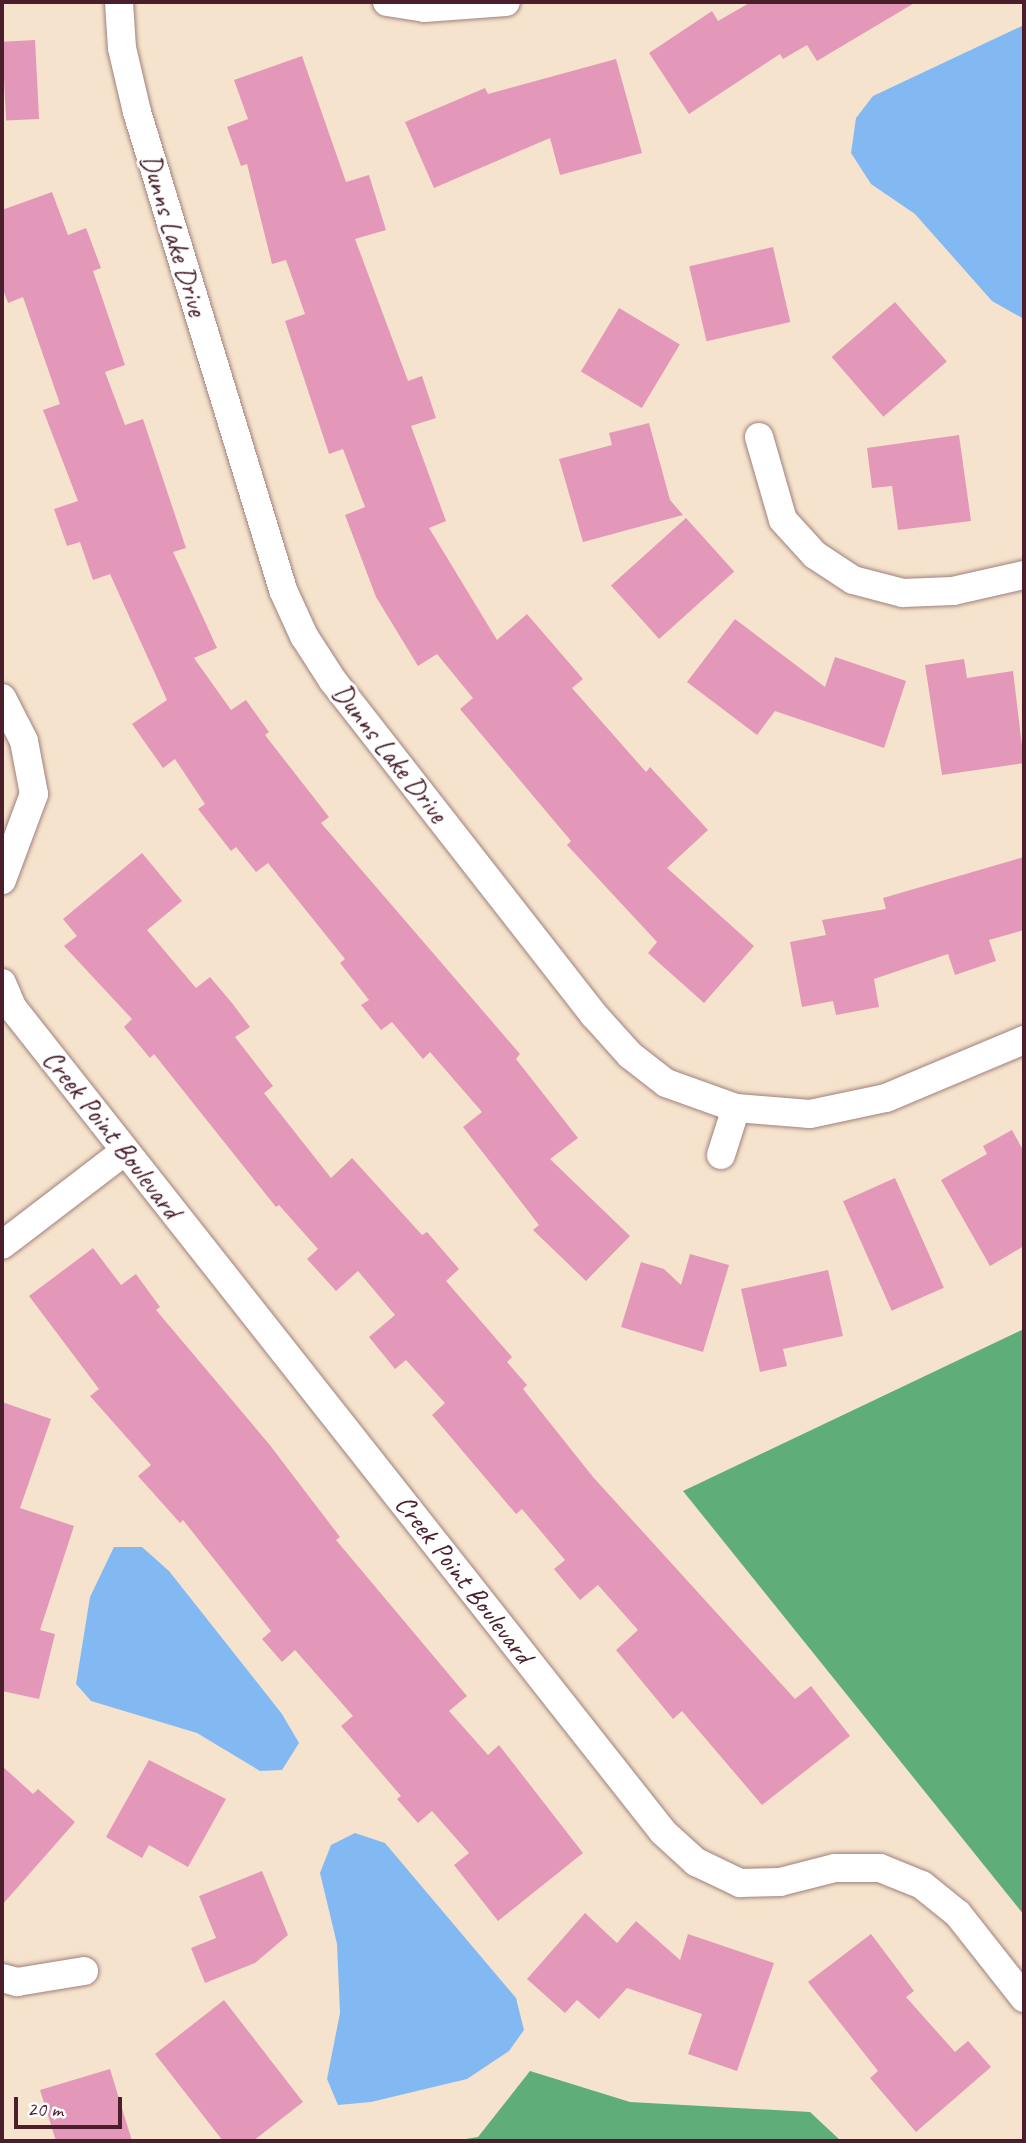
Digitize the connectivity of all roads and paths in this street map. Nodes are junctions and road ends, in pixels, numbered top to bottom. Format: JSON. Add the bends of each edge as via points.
{"nodes":[{"id":1,"x":119,"y":2,"type":"edge"},
{"id":2,"x":387,"y":2,"type":"edge"},
{"id":3,"x":506,"y":2,"type":"edge"},
{"id":4,"x":759,"y":437,"type":"dead end"},
{"id":5,"x":1024,"y":575,"type":"edge"},
{"id":6,"x":2,"y":698,"type":"edge"},
{"id":7,"x":2,"y":880,"type":"edge"},
{"id":8,"x":2,"y":983,"type":"edge"},
{"id":9,"x":1024,"y":1040,"type":"edge"},
{"id":10,"x":736,"y":1108,"type":"junction"},
{"id":11,"x":125,"y":1151,"type":"junction"},
{"id":12,"x":721,"y":1155,"type":"dead end"},
{"id":13,"x":2,"y":1245,"type":"edge"},
{"id":14,"x":84,"y":1971,"type":"dead end"},
{"id":15,"x":2,"y":1978,"type":"edge"},
{"id":16,"x":1024,"y":1998,"type":"edge"}],
"edges":[{"from":1,"to":10,"type":"street","name":"Dunns Lake Drive","via":[[122,48],[137,112],[283,590],[304,636],[333,681],[630,1055],[667,1083]]},
{"from":2,"to":3,"type":"street","via":[[424,8],[488,7]]},
{"from":4,"to":5,"type":"street","via":[[783,520],[815,555],[853,580],[903,593],[953,591]]},
{"from":6,"to":7,"type":"street","via":[[24,741],[34,794]]},
{"from":8,"to":11,"type":"street","name":"Creek Point Boulevard","via":[[12,1007]]},
{"from":9,"to":10,"type":"street","name":"Dunns Lake Drive","via":[[886,1098],[810,1114]]},
{"from":10,"to":12,"type":"street"},
{"from":11,"to":13,"type":"street"},
{"from":11,"to":16,"type":"street","name":"Creek Point Boulevard","via":[[663,1832],[696,1862],[740,1883],[780,1882],[835,1868],[880,1868],[922,1885],[958,1914]]},
{"from":14,"to":15,"type":"street","via":[[18,1982]]}]}
